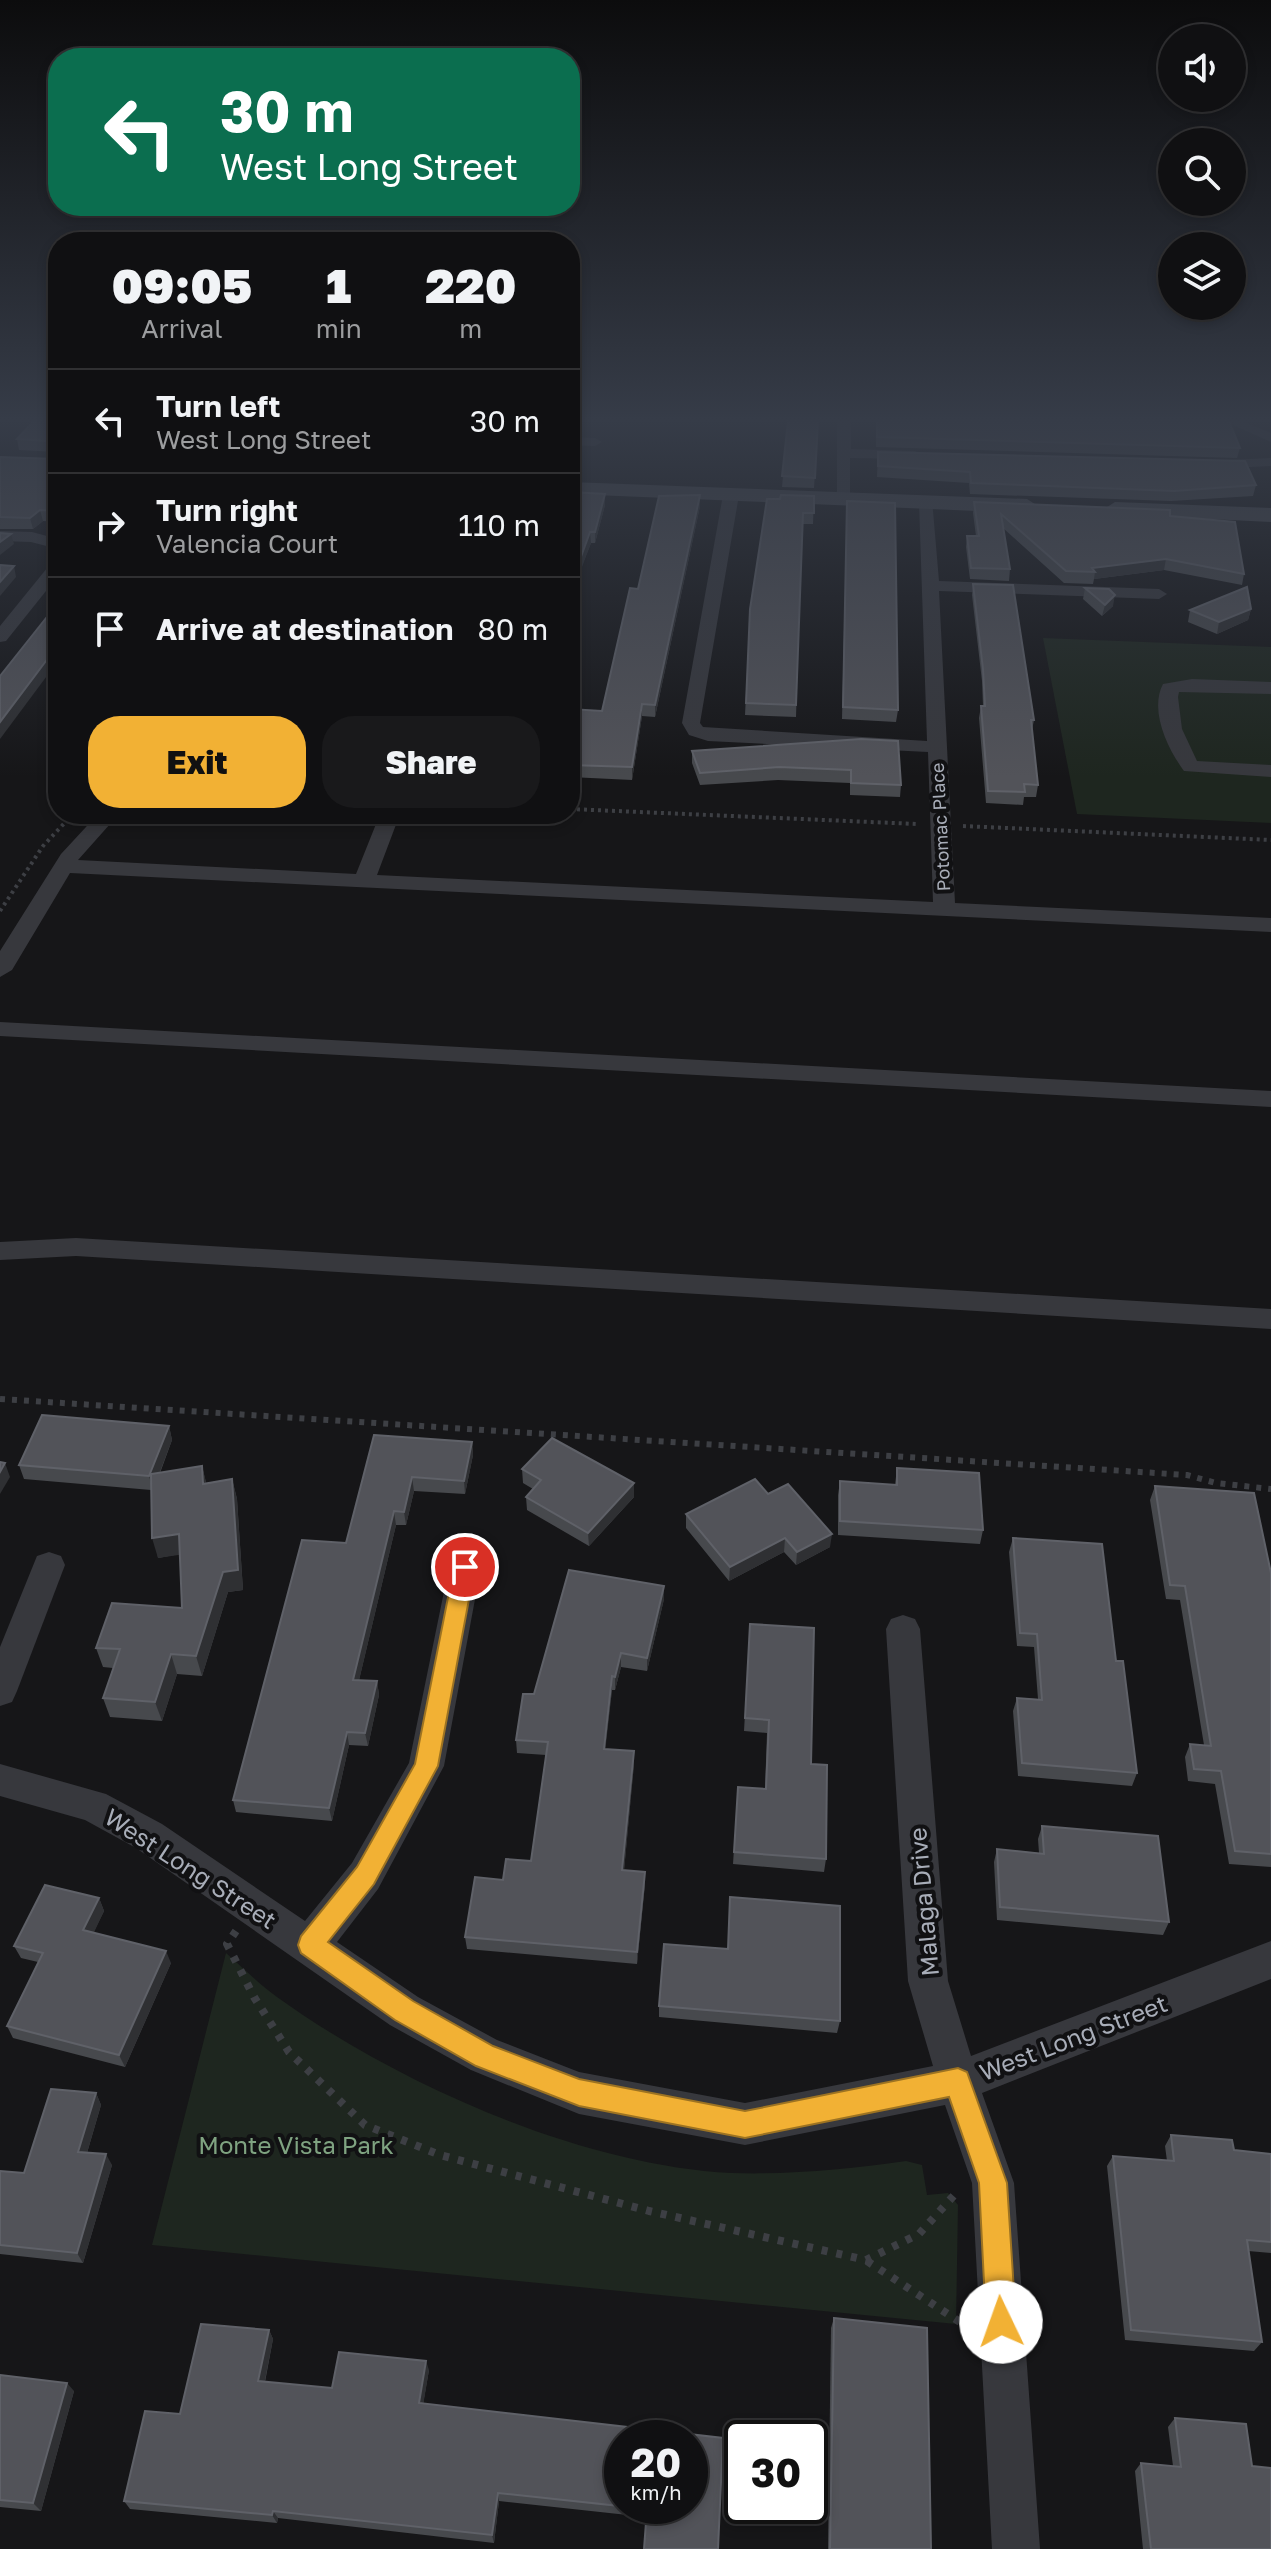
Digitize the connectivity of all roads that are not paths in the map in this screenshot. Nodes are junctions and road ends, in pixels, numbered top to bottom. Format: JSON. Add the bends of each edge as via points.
{"nodes":[{"id":1,"x":723,"y":540,"type":"edge"},
{"id":2,"x":929,"y":540,"type":"edge"},
{"id":3,"x":48,"y":577,"type":"edge"},
{"id":4,"x":931,"y":586,"type":"junction"},
{"id":5,"x":1159,"y":594,"type":"dead end"},
{"id":6,"x":0,"y":637,"type":"edge"},
{"id":7,"x":1271,"y":688,"type":"edge"},
{"id":8,"x":936,"y":747,"type":"junction"},
{"id":9,"x":1271,"y":771,"type":"edge"},
{"id":10,"x":100,"y":824,"type":"edge"},
{"id":11,"x":386,"y":824,"type":"edge"},
{"id":12,"x":64,"y":866,"type":"junction"},
{"id":13,"x":364,"y":881,"type":"junction"},
{"id":14,"x":944,"y":909,"type":"junction"},
{"id":15,"x":1271,"y":925,"type":"edge"},
{"id":16,"x":0,"y":970,"type":"edge"},
{"id":17,"x":0,"y":1029,"type":"edge"},
{"id":18,"x":1271,"y":1099,"type":"edge"},
{"id":19,"x":0,"y":1251,"type":"edge"},
{"id":20,"x":1271,"y":1319,"type":"edge"},
{"id":21,"x":49,"y":1565,"type":"dead end"},
{"id":22,"x":465,"y":1567,"type":"dead end"},
{"id":23,"x":903,"y":1629,"type":"dead end"},
{"id":24,"x":0,"y":1691,"type":"edge"},
{"id":25,"x":0,"y":1780,"type":"edge"},
{"id":26,"x":310,"y":1945,"type":"junction"},
{"id":27,"x":1271,"y":1960,"type":"edge"},
{"id":28,"x":958,"y":2082,"type":"junction"},
{"id":29,"x":1016,"y":2549,"type":"edge"}],
"edges":[{"from":1,"to":8,"type":"street","name":"Potomac Place","via":[[691,723],[696,731]]},
{"from":2,"to":4,"type":"street"},
{"from":3,"to":6,"type":"street"},
{"from":4,"to":5,"type":"street"},
{"from":4,"to":8,"type":"street"},
{"from":7,"to":9,"type":"street","via":[[1192,685],[1170,688],[1168,698],[1181,754],[1191,767]]},
{"from":8,"to":14,"type":"street","name":"Potomac Place"},
{"from":10,"to":12,"type":"street"},
{"from":11,"to":13,"type":"street"},
{"from":12,"to":13,"type":"street"},
{"from":12,"to":16,"type":"street"},
{"from":13,"to":14,"type":"street"},
{"from":14,"to":15,"type":"street"},
{"from":17,"to":18,"type":"street"},
{"from":19,"to":20,"type":"street","via":[[76,1247]]},
{"from":21,"to":24,"type":"street"},
{"from":22,"to":26,"type":"street","via":[[426,1766],[365,1876]]},
{"from":23,"to":28,"type":"street","name":"Malaga Drive","via":[[928,1981]]},
{"from":25,"to":26,"type":"street","name":"West Long Street","via":[[93,1806],[149,1836]]},
{"from":26,"to":28,"type":"street","name":"West Long Street","via":[[404,2011],[485,2056],[579,2093],[745,2124]]},
{"from":27,"to":28,"type":"street","name":"West Long Street"},
{"from":28,"to":29,"type":"street","name":"Malaga Drive","via":[[993,2183]]}]}
